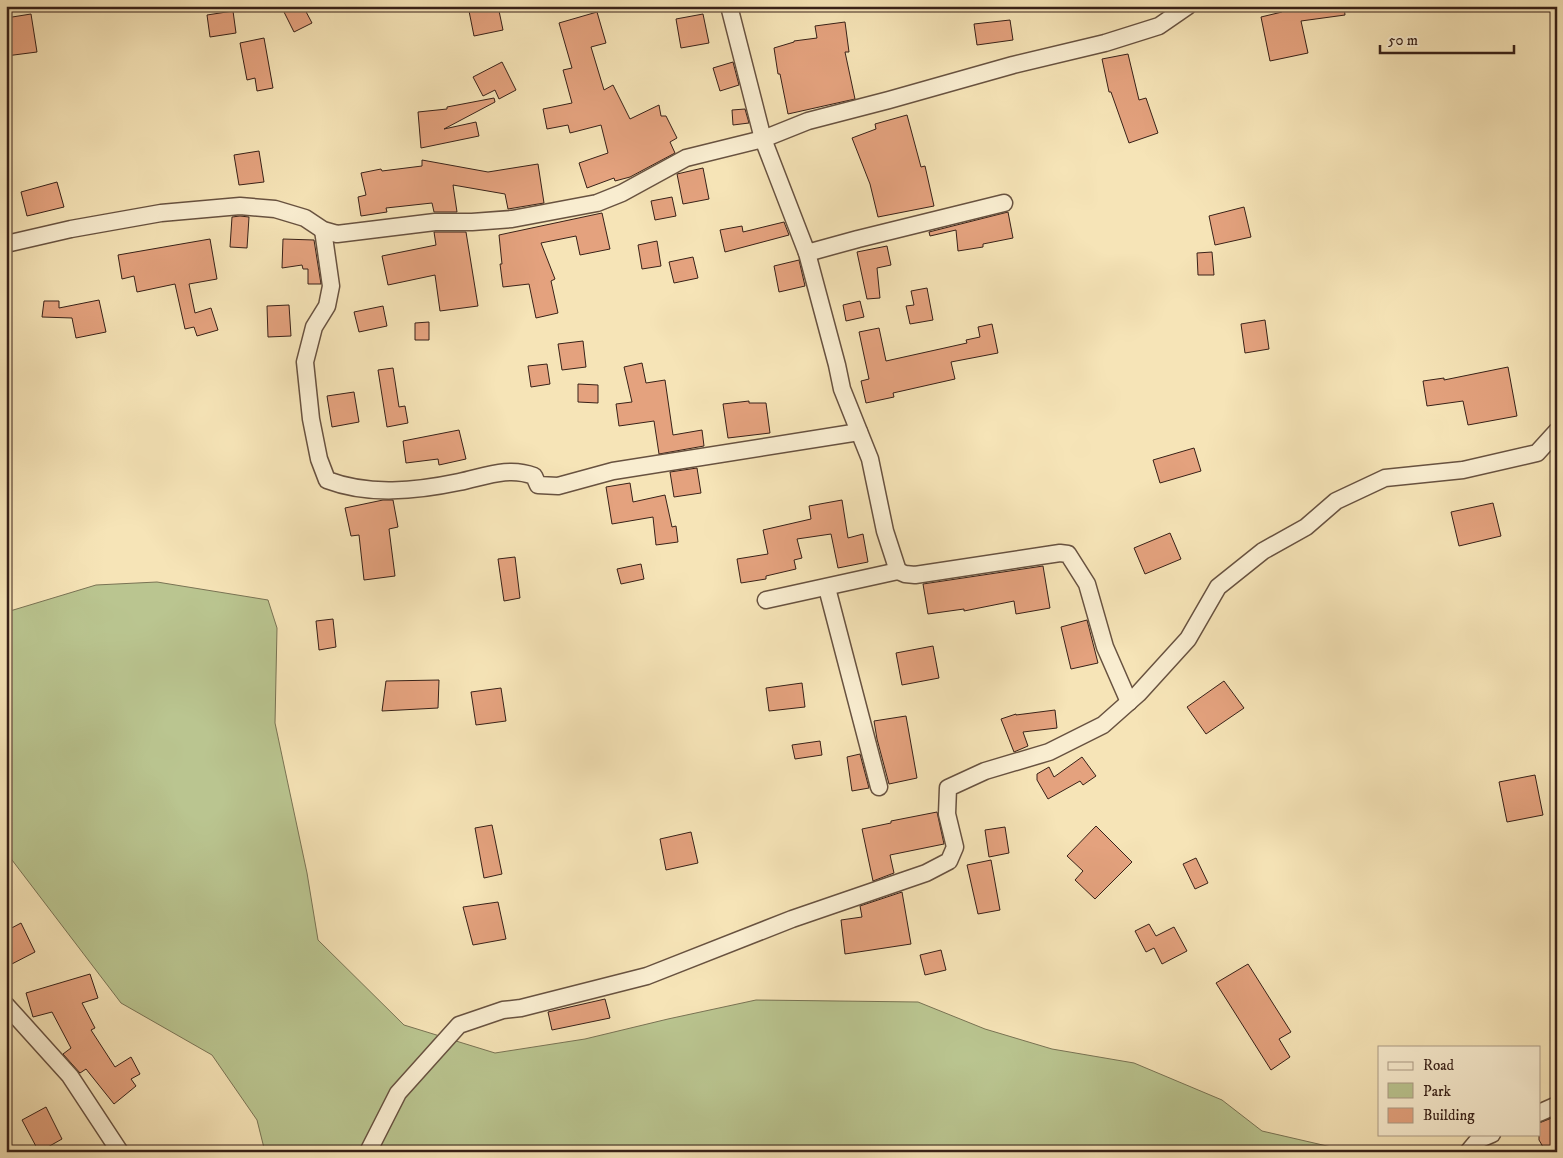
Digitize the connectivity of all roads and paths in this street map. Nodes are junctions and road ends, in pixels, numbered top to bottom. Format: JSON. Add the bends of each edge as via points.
{"nodes":[{"id":1,"x":729,"y":6,"type":"edge"},
{"id":2,"x":1188,"y":6,"type":"edge"},
{"id":3,"x":762,"y":140,"type":"junction"},
{"id":4,"x":1004,"y":203,"type":"dead end"},
{"id":5,"x":323,"y":230,"type":"junction"},
{"id":6,"x":6,"y":244,"type":"edge"},
{"id":7,"x":807,"y":253,"type":"junction"},
{"id":8,"x":1557,"y":431,"type":"edge"},
{"id":9,"x":859,"y":432,"type":"junction"},
{"id":10,"x":898,"y":571,"type":"junction"},
{"id":11,"x":827,"y":588,"type":"junction"},
{"id":12,"x":766,"y":600,"type":"dead end"},
{"id":13,"x":1129,"y":702,"type":"junction"},
{"id":14,"x":878,"y":787,"type":"dead end"},
{"id":15,"x":6,"y":1006,"type":"edge"},
{"id":16,"x":1557,"y":1105,"type":"edge"},
{"id":17,"x":1540,"y":1113,"type":"edge"},
{"id":18,"x":1487,"y":1136,"type":"edge"},
{"id":19,"x":120,"y":1152,"type":"edge"},
{"id":20,"x":368,"y":1152,"type":"edge"},
{"id":21,"x":1468,"y":1152,"type":"edge"}],
"edges":[{"from":1,"to":3,"type":"street"},
{"from":2,"to":3,"type":"street","via":[[1159,26],[1105,43],[808,121]]},
{"from":3,"to":5,"type":"street","via":[[686,158],[597,203],[512,219],[435,222],[337,234]]},
{"from":3,"to":7,"type":"street"},
{"from":4,"to":7,"type":"street"},
{"from":5,"to":6,"type":"street","via":[[305,218],[240,206],[160,213]]},
{"from":5,"to":9,"type":"street","via":[[331,286],[328,306],[314,328],[305,362],[319,459],[327,480],[338,485],[407,491],[521,471],[534,476],[538,485],[558,486],[613,471]]},
{"from":7,"to":9,"type":"street","via":[[842,389]]},
{"from":8,"to":13,"type":"street","via":[[1538,453],[1463,470],[1386,478],[1336,501],[1306,526],[1263,551],[1218,587],[1188,639]]},
{"from":9,"to":10,"type":"street","via":[[870,459],[884,531]]},
{"from":10,"to":11,"type":"street"},
{"from":10,"to":13,"type":"street","via":[[915,575],[1068,554],[1087,584],[1105,647]]},
{"from":11,"to":12,"type":"street"},
{"from":11,"to":14,"type":"street"},
{"from":13,"to":20,"type":"street","via":[[1103,725],[1049,752],[985,771],[948,788],[947,814],[955,847],[949,861],[926,873],[792,919],[647,976],[503,1010],[459,1025],[398,1092]]},
{"from":15,"to":19,"type":"street","via":[[70,1076]]},
{"from":16,"to":17,"type":"street"},
{"from":18,"to":21,"type":"street","via":[[1478,1140]]}]}
